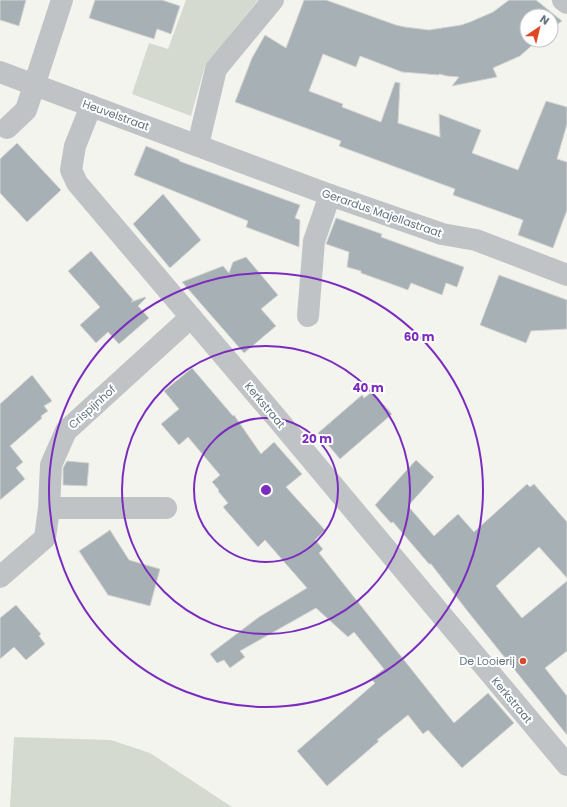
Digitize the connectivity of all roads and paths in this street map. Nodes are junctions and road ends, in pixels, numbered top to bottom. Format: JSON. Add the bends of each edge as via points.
{"nodes":[{"id":1,"x":62,"y":0,"type":"edge"},
{"id":2,"x":273,"y":0,"type":"edge"},
{"id":3,"x":563,"y":0,"type":"edge"},
{"id":4,"x":567,"y":3,"type":"edge"},
{"id":5,"x":0,"y":72,"type":"edge"},
{"id":6,"x":34,"y":85,"type":"junction"},
{"id":7,"x":90,"y":106,"type":"junction"},
{"id":8,"x":7,"y":128,"type":"dead end"},
{"id":9,"x":198,"y":145,"type":"junction"},
{"id":10,"x":330,"y":195,"type":"junction"},
{"id":11,"x":567,"y":275,"type":"edge"},
{"id":12,"x":308,"y":316,"type":"dead end"},
{"id":13,"x":191,"y":317,"type":"junction"},
{"id":14,"x":48,"y":508,"type":"junction"},
{"id":15,"x":166,"y":508,"type":"dead end"},
{"id":16,"x":0,"y":577,"type":"edge"},
{"id":17,"x":567,"y":765,"type":"edge"}],
"edges":[{"from":1,"to":6,"type":"street"},
{"from":2,"to":9,"type":"street","via":[[216,69]]},
{"from":3,"to":4,"type":"street"},
{"from":5,"to":6,"type":"street","name":"Heuvelstraat"},
{"from":6,"to":7,"type":"street","name":"Heuvelstraat"},
{"from":6,"to":8,"type":"street","via":[[26,110]]},
{"from":7,"to":9,"type":"street","name":"Heuvelstraat"},
{"from":7,"to":13,"type":"street","name":"Kerkstraat","via":[[75,146],[71,170],[77,183]]},
{"from":9,"to":10,"type":"street","name":"Gerardus Majellastraat"},
{"from":10,"to":11,"type":"street","name":"Gerardus Majellastraat","via":[[442,234],[476,240]]},
{"from":10,"to":12,"type":"street","via":[[314,241]]},
{"from":13,"to":14,"type":"street","name":"Crispijnhof","via":[[66,431],[51,465]]},
{"from":13,"to":17,"type":"street","name":"Kerkstraat"},
{"from":14,"to":15,"type":"street"},
{"from":14,"to":16,"type":"street","name":"Crispijnhof","via":[[45,538]]}]}
